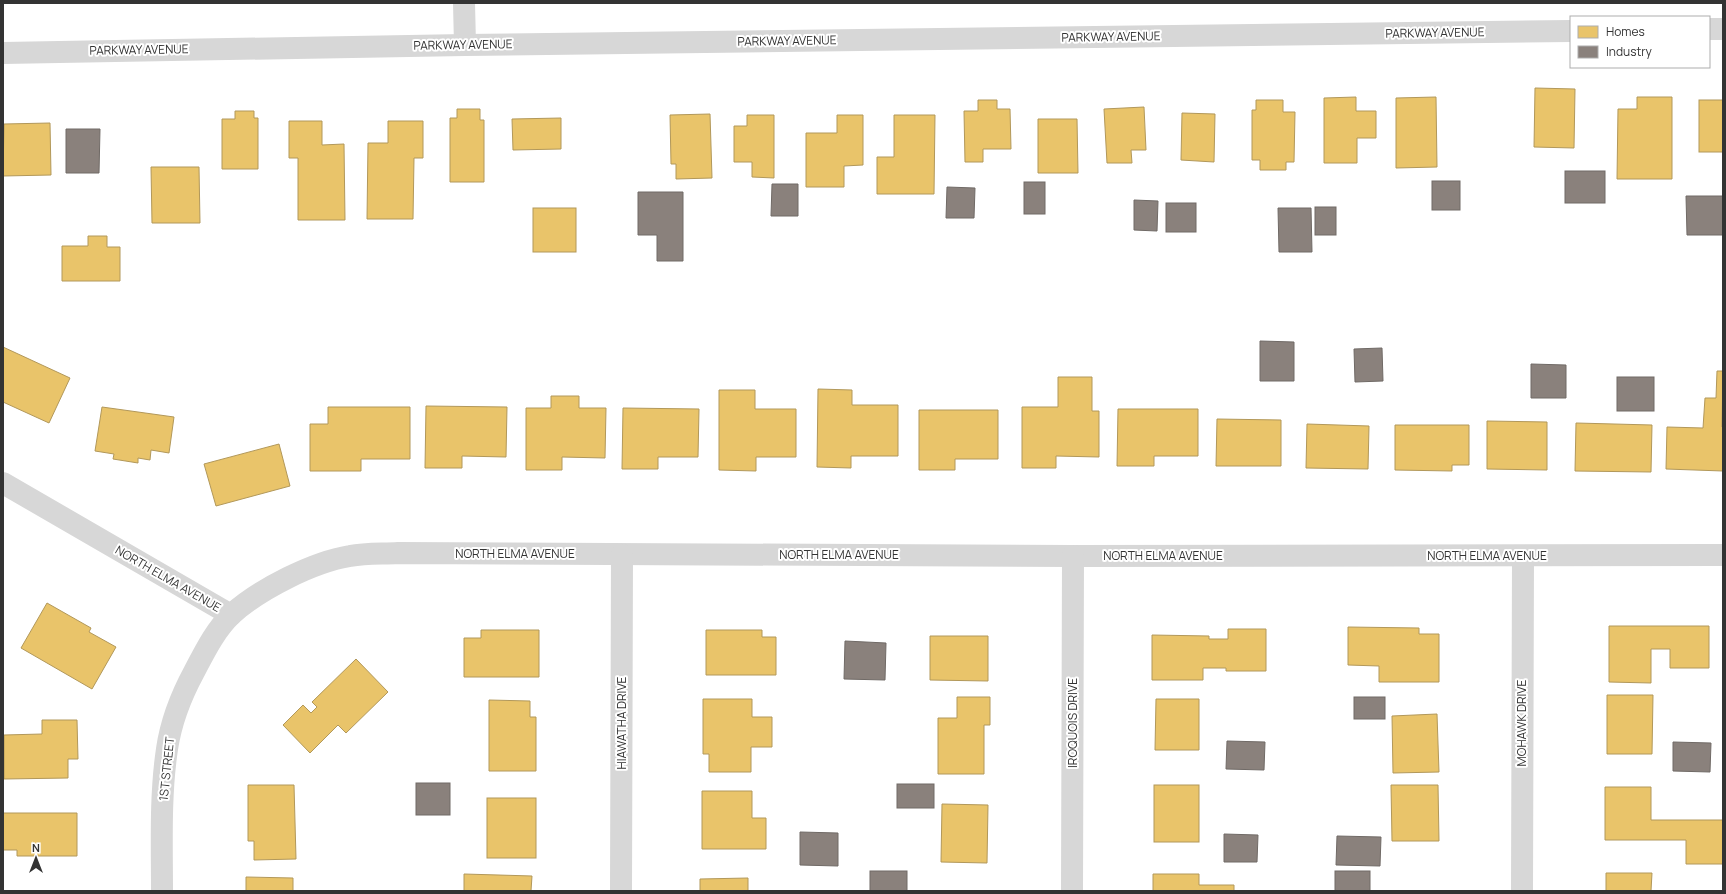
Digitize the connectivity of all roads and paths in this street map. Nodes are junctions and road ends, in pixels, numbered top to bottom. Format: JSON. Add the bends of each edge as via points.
{"nodes":[{"id":1,"x":464,"y":3,"type":"edge"},
{"id":2,"x":1710,"y":29,"type":"edge"},
{"id":3,"x":1723,"y":29,"type":"edge"},
{"id":4,"x":1570,"y":31,"type":"edge"},
{"id":5,"x":465,"y":44,"type":"junction"},
{"id":6,"x":3,"y":53,"type":"edge"},
{"id":7,"x":4,"y":484,"type":"edge"},
{"id":8,"x":622,"y":554,"type":"junction"},
{"id":9,"x":1723,"y":555,"type":"edge"},
{"id":10,"x":1073,"y":556,"type":"junction"},
{"id":11,"x":1522,"y":556,"type":"junction"},
{"id":12,"x":231,"y":615,"type":"junction"},
{"id":13,"x":162,"y":891,"type":"edge"},
{"id":14,"x":622,"y":891,"type":"edge"},
{"id":15,"x":1072,"y":891,"type":"edge"},
{"id":16,"x":1522,"y":891,"type":"edge"}],
"edges":[{"from":1,"to":5,"type":"street"},
{"from":2,"to":3,"type":"street"},
{"from":4,"to":5,"type":"street","name":"PARKWAY AVENUE"},
{"from":5,"to":6,"type":"street","name":"PARKWAY AVENUE"},
{"from":7,"to":12,"type":"street","name":"NORTH ELMA AVENUE"},
{"from":8,"to":10,"type":"street","name":"NORTH ELMA AVENUE"},
{"from":8,"to":12,"type":"street","name":"NORTH ELMA AVENUE","via":[[398,553],[350,556],[287,579],[256,595]]},
{"from":8,"to":14,"type":"street","name":"HIAWATHA DRIVE"},
{"from":9,"to":11,"type":"street","name":"NORTH ELMA AVENUE"},
{"from":10,"to":11,"type":"street","name":"NORTH ELMA AVENUE"},
{"from":10,"to":15,"type":"street","name":"IROQUOIS DRIVE"},
{"from":11,"to":16,"type":"street","name":"MOHAWK DRIVE"},
{"from":12,"to":13,"type":"street","name":"1ST STREET","via":[[212,639],[191,677],[171,731],[162,799]]}]}
